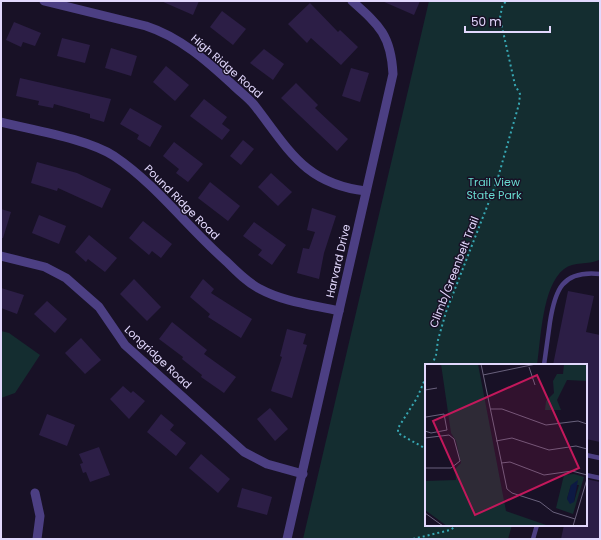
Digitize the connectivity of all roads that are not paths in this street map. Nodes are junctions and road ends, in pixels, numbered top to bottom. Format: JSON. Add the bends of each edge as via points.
{"nodes":[{"id":1,"x":44,"y":1,"type":"edge"},
{"id":2,"x":352,"y":1,"type":"edge"},
{"id":3,"x":1,"y":122,"type":"edge"},
{"id":4,"x":366,"y":191,"type":"junction"},
{"id":5,"x":1,"y":256,"type":"edge"},
{"id":6,"x":600,"y":274,"type":"edge"},
{"id":7,"x":339,"y":311,"type":"junction"},
{"id":8,"x":544,"y":364,"type":"edge"},
{"id":9,"x":587,"y":455,"type":"edge"},
{"id":10,"x":600,"y":458,"type":"edge"},
{"id":11,"x":303,"y":474,"type":"junction"},
{"id":12,"x":587,"y":475,"type":"edge"},
{"id":13,"x":600,"y":478,"type":"edge"},
{"id":14,"x":35,"y":493,"type":"dead end"},
{"id":15,"x":537,"y":526,"type":"edge"},
{"id":16,"x":36,"y":539,"type":"edge"},
{"id":17,"x":287,"y":539,"type":"edge"},
{"id":18,"x":533,"y":539,"type":"edge"}],
"edges":[{"from":1,"to":4,"type":"street","name":"High Ridge Road","via":[[146,26],[182,42],[254,105],[289,152],[319,178],[348,189]]},
{"from":2,"to":4,"type":"street","name":"Harvard Drive","via":[[378,25],[392,55],[393,74]]},
{"from":3,"to":7,"type":"street","name":"Pound Ridge Road","via":[[107,152],[136,173],[205,243],[260,289],[285,299]]},
{"from":4,"to":7,"type":"street","name":"Harvard Drive"},
{"from":5,"to":11,"type":"street","name":"Longridge Road","via":[[45,267],[66,278],[99,307],[125,345],[244,452],[267,464]]},
{"from":6,"to":8,"type":"lane","via":[[577,275],[557,289]]},
{"from":7,"to":11,"type":"street","name":"Harvard Drive"},
{"from":9,"to":10,"type":"lane"},
{"from":11,"to":17,"type":"street","name":"Harvard Drive"},
{"from":12,"to":13,"type":"lane"},
{"from":14,"to":16,"type":"street","via":[[40,516]]},
{"from":15,"to":18,"type":"lane"}]}
